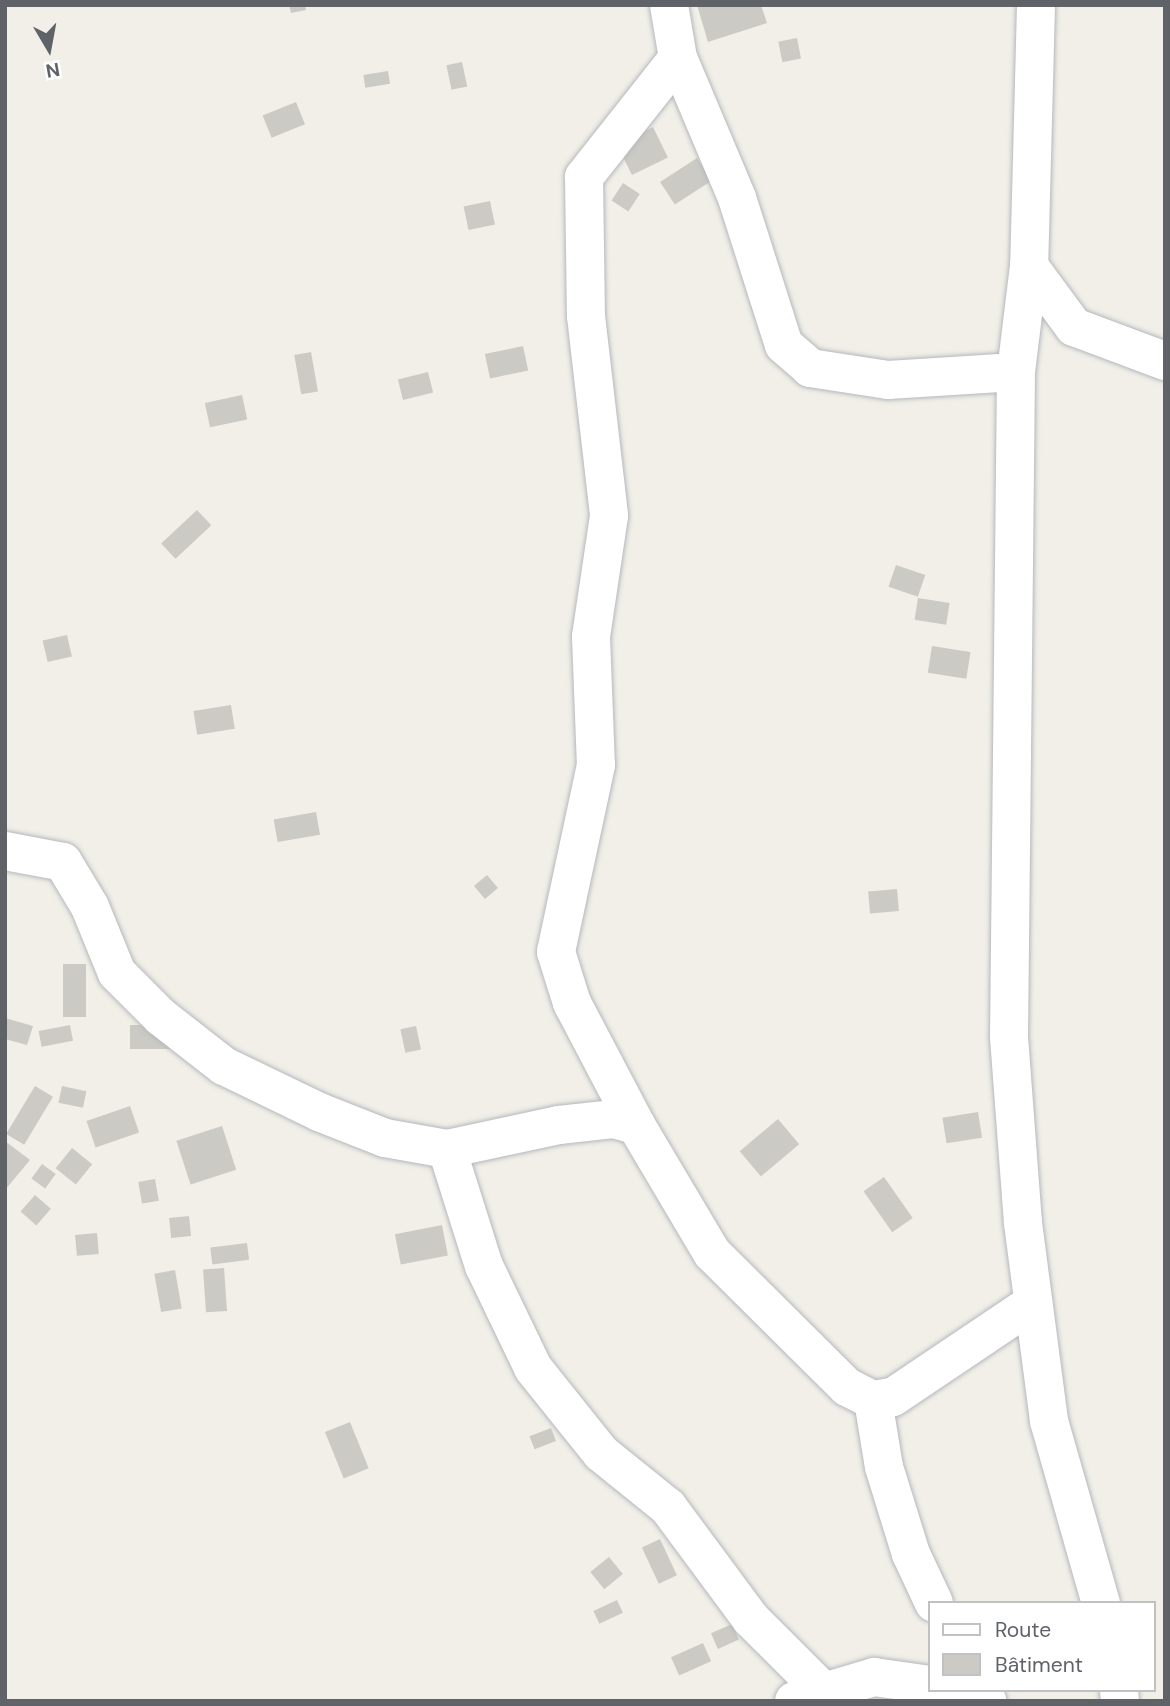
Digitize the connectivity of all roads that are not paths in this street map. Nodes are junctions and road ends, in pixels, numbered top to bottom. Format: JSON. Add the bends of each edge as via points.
{"nodes":[{"id":1,"x":669,"y":5,"type":"edge"},
{"id":2,"x":1036,"y":5,"type":"edge"},
{"id":3,"x":678,"y":58,"type":"junction"},
{"id":4,"x":1029,"y":266,"type":"junction"},
{"id":5,"x":1165,"y":361,"type":"edge"},
{"id":6,"x":1016,"y":372,"type":"junction"},
{"id":7,"x":5,"y":851,"type":"edge"},
{"id":8,"x":636,"y":1125,"type":"junction"},
{"id":9,"x":447,"y":1149,"type":"junction"},
{"id":10,"x":1033,"y":1303,"type":"junction"},
{"id":11,"x":873,"y":1400,"type":"junction"},
{"id":12,"x":933,"y":1601,"type":"edge"},
{"id":13,"x":1100,"y":1601,"type":"edge"},
{"id":14,"x":928,"y":1685,"type":"edge"},
{"id":15,"x":955,"y":1692,"type":"edge"},
{"id":16,"x":808,"y":1695,"type":"edge"},
{"id":17,"x":989,"y":1701,"type":"edge"}],
"edges":[{"from":1,"to":3,"type":"street"},
{"from":2,"to":4,"type":"street"},
{"from":3,"to":6,"type":"street","via":[[737,198],[784,345],[810,368],[888,380]]},
{"from":3,"to":8,"type":"street","via":[[584,177],[586,316],[609,516],[591,637],[596,765],[556,952],[572,1003]]},
{"from":4,"to":5,"type":"street","via":[[1074,327]]},
{"from":4,"to":6,"type":"street"},
{"from":6,"to":10,"type":"street","via":[[1009,1037]]},
{"from":7,"to":9,"type":"street","via":[[63,862],[90,907],[117,973],[161,1017],[224,1066],[385,1138]]},
{"from":8,"to":9,"type":"street","via":[[613,1119],[559,1125]]},
{"from":8,"to":11,"type":"street","via":[[712,1252],[838,1378]]},
{"from":9,"to":16,"type":"street","via":[[484,1266],[533,1368],[601,1453],[668,1507]]},
{"from":10,"to":11,"type":"street","via":[[929,1375],[892,1397]]},
{"from":10,"to":13,"type":"street","via":[[1049,1421]]},
{"from":11,"to":12,"type":"street","via":[[884,1466],[911,1554]]},
{"from":14,"to":16,"type":"street","via":[[874,1677]]},
{"from":15,"to":17,"type":"street"}]}
